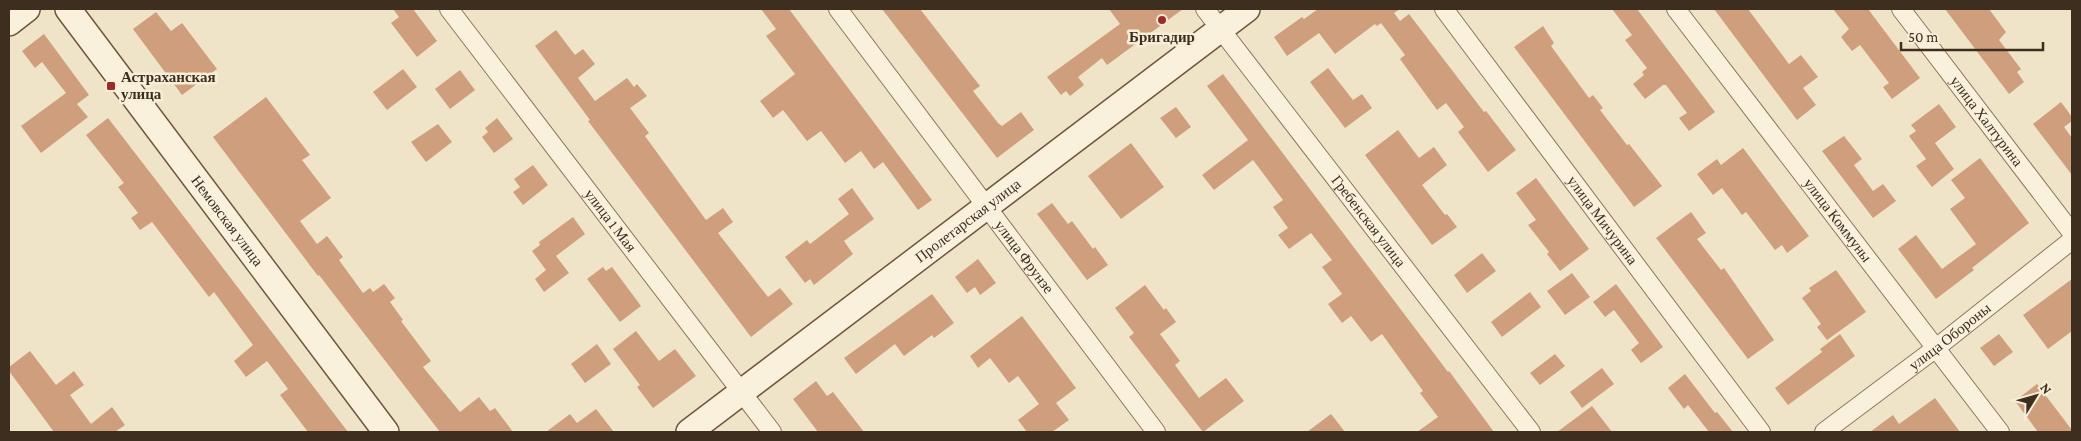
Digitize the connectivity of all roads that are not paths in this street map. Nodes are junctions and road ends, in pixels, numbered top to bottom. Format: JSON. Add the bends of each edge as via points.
{"nodes":[{"id":1,"x":27,"y":9,"type":"edge"},
{"id":2,"x":68,"y":9,"type":"edge"},
{"id":3,"x":449,"y":9,"type":"edge"},
{"id":4,"x":838,"y":9,"type":"edge"},
{"id":5,"x":1205,"y":9,"type":"edge"},
{"id":6,"x":1247,"y":9,"type":"edge"},
{"id":7,"x":1444,"y":9,"type":"edge"},
{"id":8,"x":1676,"y":9,"type":"edge"},
{"id":9,"x":1900,"y":9,"type":"edge"},
{"id":10,"x":9,"y":23,"type":"edge"},
{"id":11,"x":1220,"y":29,"type":"junction"},
{"id":12,"x":986,"y":207,"type":"junction"},
{"id":13,"x":2072,"y":233,"type":"edge"},
{"id":14,"x":2072,"y":240,"type":"edge"},
{"id":15,"x":1936,"y":348,"type":"junction"},
{"id":16,"x":742,"y":392,"type":"junction"},
{"id":17,"x":386,"y":432,"type":"edge"},
{"id":18,"x":689,"y":432,"type":"edge"},
{"id":19,"x":772,"y":432,"type":"edge"},
{"id":20,"x":1156,"y":432,"type":"edge"},
{"id":21,"x":1531,"y":432,"type":"edge"},
{"id":22,"x":1761,"y":432,"type":"edge"},
{"id":23,"x":1824,"y":432,"type":"edge"},
{"id":24,"x":2000,"y":432,"type":"edge"}],
"edges":[{"from":1,"to":10,"type":"main road"},
{"from":2,"to":17,"type":"main road","name":"Немовская улица"},
{"from":3,"to":16,"type":"street","name":"улица 1 Мая"},
{"from":4,"to":12,"type":"street","name":"улица Фрунзе"},
{"from":5,"to":11,"type":"street","name":"Гребенская улица"},
{"from":6,"to":11,"type":"main road","name":"Пролетарская улица"},
{"from":7,"to":22,"type":"street","name":"улица Мичурина"},
{"from":8,"to":15,"type":"street","name":"улица Коммуны"},
{"from":9,"to":13,"type":"street","name":"улица Халтурина"},
{"from":11,"to":12,"type":"main road","name":"Пролетарская улица"},
{"from":11,"to":21,"type":"street","name":"Гребенская улица"},
{"from":12,"to":16,"type":"main road","name":"Пролетарская улица"},
{"from":12,"to":20,"type":"street","name":"улица Фрунзе"},
{"from":14,"to":15,"type":"street","name":"улица Обороны"},
{"from":15,"to":23,"type":"street","name":"улица Обороны"},
{"from":15,"to":24,"type":"street","name":"улица Коммуны"},
{"from":16,"to":18,"type":"main road","name":"Пролетарская улица"},
{"from":16,"to":19,"type":"street","name":"улица 1 Мая"}]}
